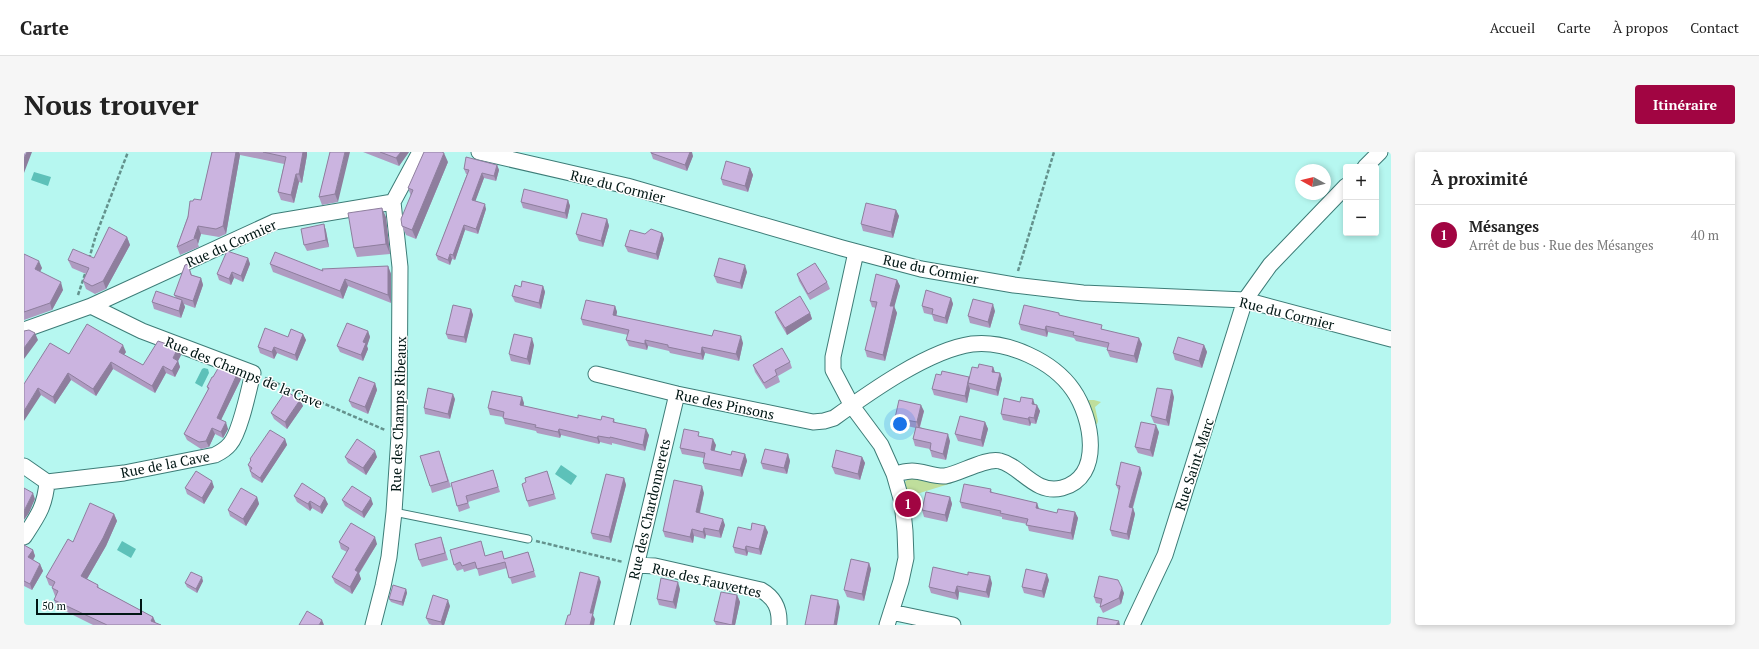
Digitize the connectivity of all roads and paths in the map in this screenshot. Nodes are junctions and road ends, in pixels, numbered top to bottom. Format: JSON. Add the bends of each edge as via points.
{"nodes":[{"id":1,"x":128,"y":152,"type":"edge"},
{"id":2,"x":420,"y":152,"type":"edge"},
{"id":3,"x":479,"y":152,"type":"edge"},
{"id":4,"x":1054,"y":152,"type":"edge"},
{"id":5,"x":1380,"y":152,"type":"edge"},
{"id":6,"x":501,"y":155,"type":"edge"},
{"id":7,"x":1368,"y":164,"type":"edge"},
{"id":8,"x":1343,"y":189,"type":"edge"},
{"id":9,"x":393,"y":202,"type":"junction"},
{"id":10,"x":856,"y":252,"type":"junction"},
{"id":11,"x":88,"y":263,"type":"edge"},
{"id":12,"x":86,"y":270,"type":"edge"},
{"id":13,"x":1014,"y":285,"type":"junction"},
{"id":14,"x":1246,"y":300,"type":"junction"},
{"id":15,"x":91,"y":306,"type":"junction"},
{"id":16,"x":73,"y":313,"type":"junction"},
{"id":17,"x":24,"y":330,"type":"edge"},
{"id":18,"x":1391,"y":339,"type":"edge"},
{"id":19,"x":253,"y":373,"type":"junction"},
{"id":20,"x":596,"y":374,"type":"dead end"},
{"id":21,"x":677,"y":394,"type":"junction"},
{"id":22,"x":852,"y":406,"type":"junction"},
{"id":23,"x":399,"y":436,"type":"junction"},
{"id":24,"x":24,"y":466,"type":"edge"},
{"id":25,"x":894,"y":474,"type":"junction"},
{"id":26,"x":47,"y":482,"type":"junction"},
{"id":27,"x":394,"y":512,"type":"junction"},
{"id":28,"x":24,"y":538,"type":"edge"},
{"id":29,"x":528,"y":540,"type":"joint"},
{"id":30,"x":636,"y":565,"type":"junction"},
{"id":31,"x":889,"y":618,"type":"edge"},
{"id":32,"x":373,"y":625,"type":"edge"},
{"id":33,"x":622,"y":625,"type":"edge"},
{"id":34,"x":779,"y":625,"type":"edge"},
{"id":35,"x":953,"y":625,"type":"edge"},
{"id":36,"x":1132,"y":625,"type":"edge"}],
"edges":[{"from":1,"to":11,"type":"path"},
{"from":2,"to":9,"type":"street"},
{"from":3,"to":6,"type":"street","name":"Rue du Cormier"},
{"from":4,"to":13,"type":"path"},
{"from":5,"to":7,"type":"street"},
{"from":6,"to":10,"type":"street","name":"Rue du Cormier","via":[[627,186]]},
{"from":8,"to":14,"type":"street","name":"Rue Saint-Marc","via":[[1270,265]]},
{"from":9,"to":15,"type":"street","name":"Rue du Cormier","via":[[274,222]]},
{"from":9,"to":23,"type":"street","name":"Rue des Champs Ribeaux","via":[[400,267]]},
{"from":10,"to":13,"type":"street","name":"Rue du Cormier","via":[[921,269]]},
{"from":10,"to":22,"type":"street","via":[[833,364],[833,370]]},
{"from":12,"to":16,"type":"path"},
{"from":13,"to":14,"type":"street","name":"Rue du Cormier","via":[[1083,293]]},
{"from":14,"to":18,"type":"street","name":"Rue du Cormier"},
{"from":14,"to":36,"type":"street","name":"Rue Saint-Marc","via":[[1165,556]]},
{"from":15,"to":16,"type":"street","name":"Rue du Cormier"},
{"from":15,"to":19,"type":"street","name":"Rue des Champs de la Cave","via":[[142,331]]},
{"from":16,"to":17,"type":"street","name":"Rue du Cormier"},
{"from":19,"to":23,"type":"path","name":"Rue des Champs de la Cave"},
{"from":19,"to":26,"type":"street","name":"Rue de la Cave","via":[[242,416],[231,443],[215,455],[124,473]]},
{"from":20,"to":21,"type":"street","name":"Rue des Pinsons"},
{"from":21,"to":22,"type":"street","name":"Rue des Pinsons","via":[[814,422],[834,418]]},
{"from":21,"to":30,"type":"street","name":"Rue des Chardonnerets"},
{"from":22,"to":25,"type":"street","via":[[881,445]]},
{"from":22,"to":25,"type":"street","name":"Rue des Pinsons","via":[[911,368],[952,349],[973,344],[995,345],[1034,356],[1055,370],[1073,390],[1084,411],[1090,432],[1091,449],[1081,476],[1073,484],[1062,488],[1038,485],[1006,463],[995,460],[945,476],[912,471]]},
{"from":23,"to":27,"type":"street","name":"Rue des Champs Ribeaux"},
{"from":24,"to":26,"type":"street"},
{"from":25,"to":31,"type":"street","via":[[902,502],[906,558]]},
{"from":26,"to":28,"type":"street","via":[[46,498]]},
{"from":27,"to":29,"type":"lane"},
{"from":27,"to":32,"type":"street","name":"Rue des Champs Ribeaux","via":[[389,556]]},
{"from":29,"to":30,"type":"path"},
{"from":30,"to":33,"type":"street","name":"Rue des Chardonnerets"},
{"from":30,"to":34,"type":"street","name":"Rue des Fauvettes","via":[[655,566],[761,590],[775,602]]},
{"from":31,"to":35,"type":"street"}]}
